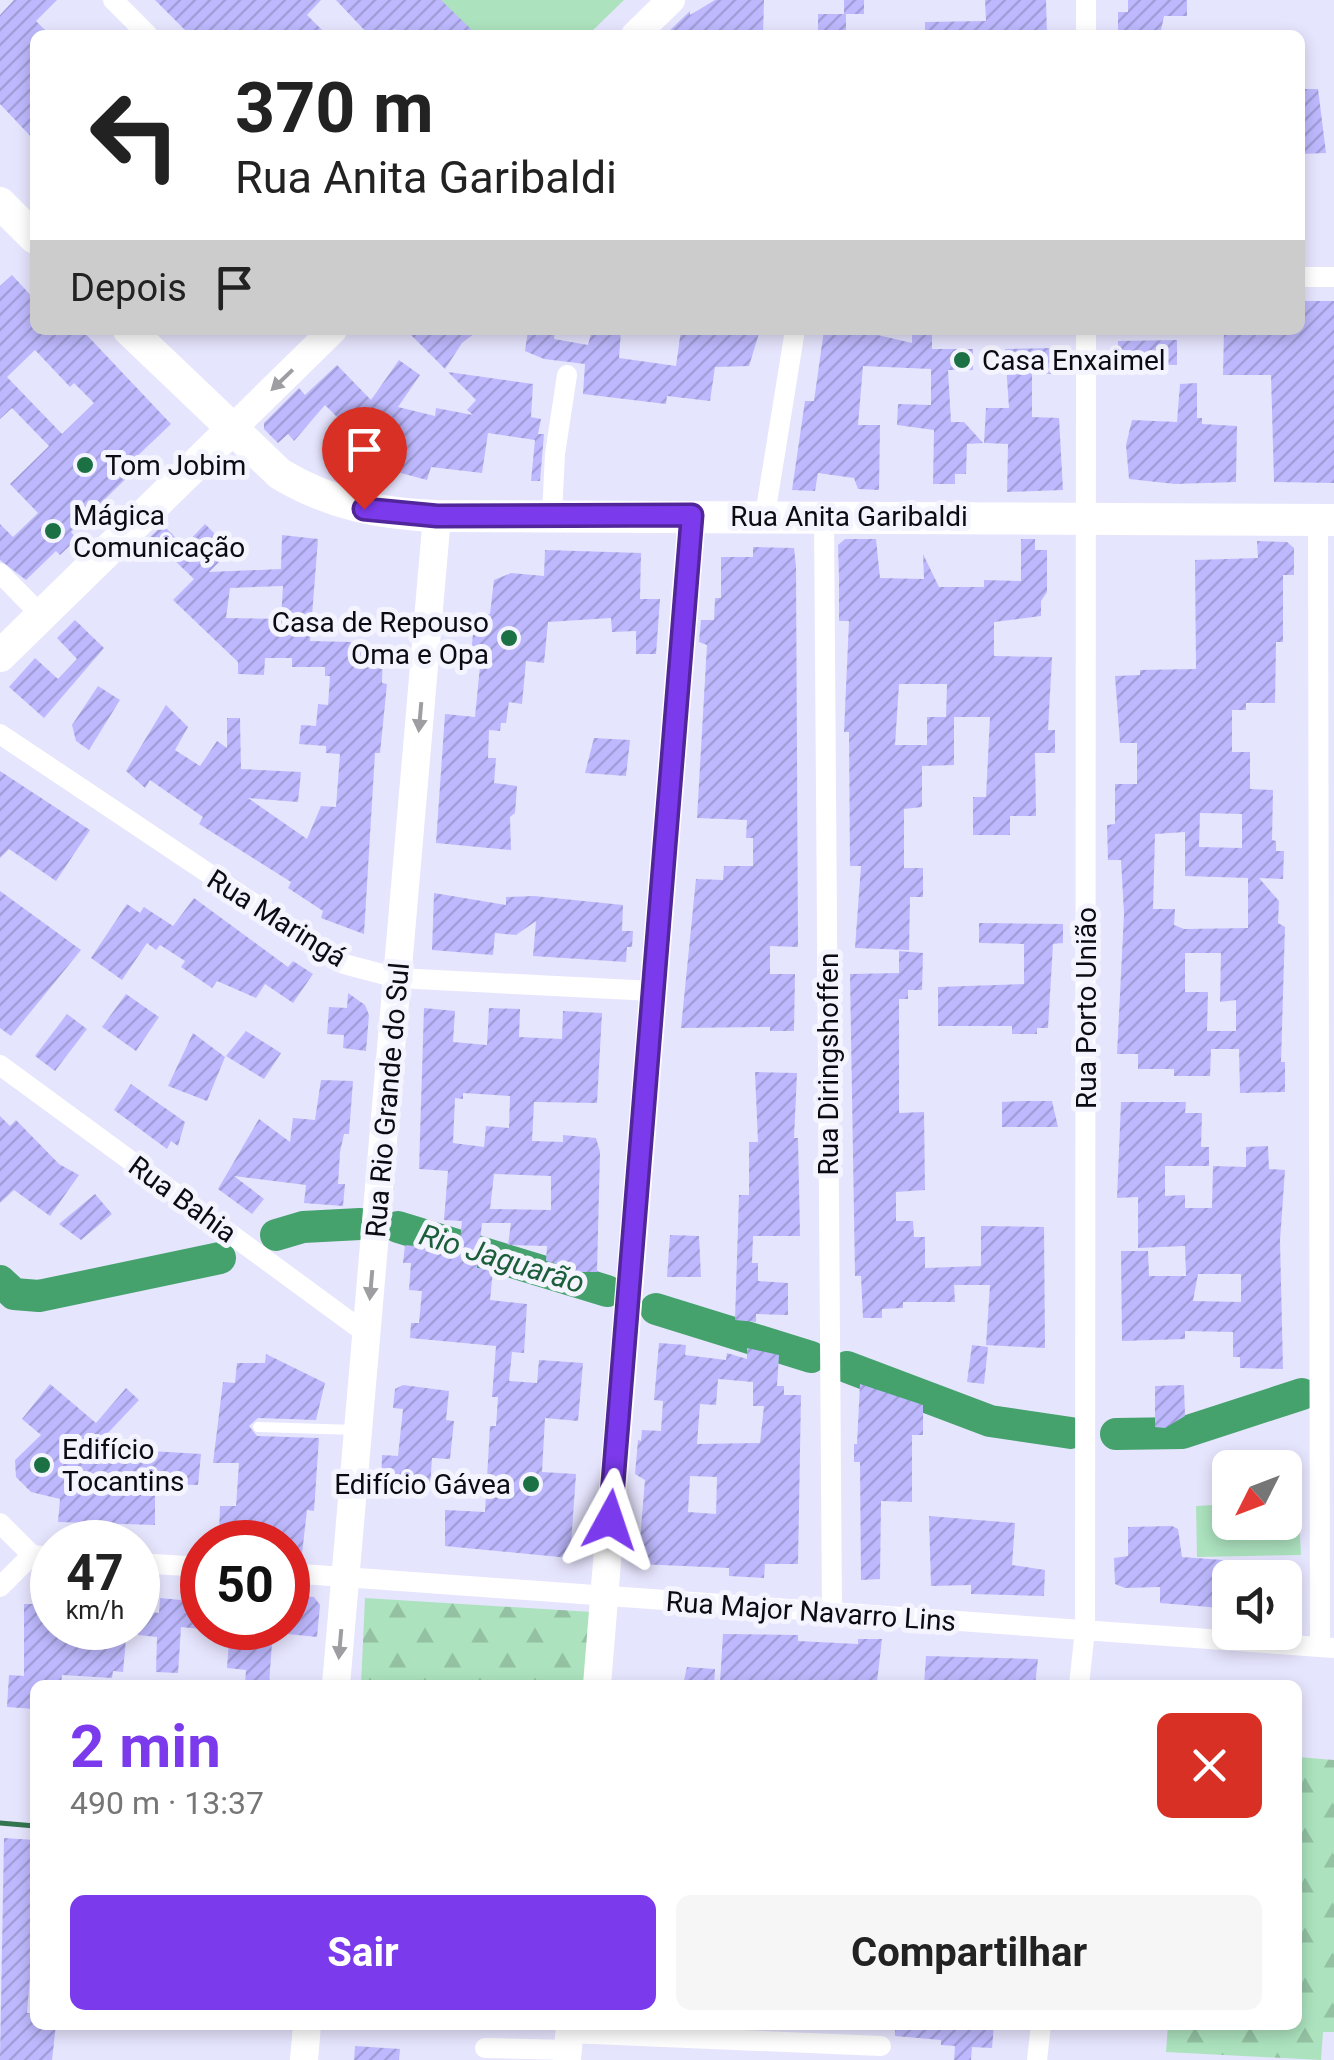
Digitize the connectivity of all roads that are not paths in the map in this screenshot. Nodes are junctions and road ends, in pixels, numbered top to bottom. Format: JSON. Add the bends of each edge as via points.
{"nodes":[{"id":1,"x":113,"y":0,"type":"edge"},
{"id":2,"x":671,"y":0,"type":"edge"},
{"id":3,"x":1086,"y":0,"type":"edge"},
{"id":4,"x":143,"y":30,"type":"edge"},
{"id":5,"x":640,"y":30,"type":"edge"},
{"id":6,"x":1086,"y":30,"type":"edge"},
{"id":7,"x":0,"y":203,"type":"edge"},
{"id":8,"x":30,"y":233,"type":"edge"},
{"id":9,"x":1305,"y":277,"type":"edge"},
{"id":10,"x":1334,"y":277,"type":"edge"},
{"id":11,"x":134,"y":335,"type":"edge"},
{"id":12,"x":328,"y":335,"type":"edge"},
{"id":13,"x":794,"y":335,"type":"edge"},
{"id":14,"x":1086,"y":335,"type":"edge"},
{"id":15,"x":567,"y":376,"type":"dead end"},
{"id":16,"x":231,"y":430,"type":"junction"},
{"id":17,"x":552,"y":515,"type":"junction"},
{"id":18,"x":692,"y":515,"type":"junction"},
{"id":19,"x":765,"y":515,"type":"junction"},
{"id":20,"x":437,"y":516,"type":"junction"},
{"id":21,"x":824,"y":516,"type":"junction"},
{"id":22,"x":1086,"y":518,"type":"junction"},
{"id":23,"x":1326,"y":520,"type":"edge"},
{"id":24,"x":0,"y":573,"type":"edge"},
{"id":25,"x":42,"y":615,"type":"junction"},
{"id":26,"x":0,"y":656,"type":"edge"},
{"id":27,"x":0,"y":734,"type":"edge"},
{"id":28,"x":397,"y":978,"type":"junction"},
{"id":29,"x":653,"y":991,"type":"junction"},
{"id":30,"x":0,"y":1065,"type":"edge"},
{"id":31,"x":366,"y":1334,"type":"junction"},
{"id":32,"x":258,"y":1426,"type":"dead end"},
{"id":33,"x":358,"y":1430,"type":"junction"},
{"id":34,"x":0,"y":1523,"type":"edge"},
{"id":35,"x":30,"y":1547,"type":"edge"},
{"id":36,"x":30,"y":1565,"type":"edge"},
{"id":37,"x":310,"y":1576,"type":"edge"},
{"id":38,"x":346,"y":1578,"type":"junction"},
{"id":39,"x":0,"y":1587,"type":"edge"},
{"id":40,"x":604,"y":1596,"type":"junction"},
{"id":41,"x":832,"y":1612,"type":"junction"},
{"id":42,"x":1085,"y":1630,"type":"junction"},
{"id":43,"x":1327,"y":1648,"type":"edge"},
{"id":44,"x":336,"y":1680,"type":"edge"},
{"id":45,"x":597,"y":1680,"type":"edge"},
{"id":46,"x":1080,"y":1680,"type":"edge"},
{"id":47,"x":307,"y":2030,"type":"edge"},
{"id":48,"x":1040,"y":2030,"type":"edge"},
{"id":49,"x":568,"y":2042,"type":"edge"},
{"id":50,"x":881,"y":2046,"type":"dead end"},
{"id":51,"x":484,"y":2048,"type":"dead end"},
{"id":52,"x":304,"y":2060,"type":"edge"},
{"id":53,"x":1037,"y":2060,"type":"edge"}],
"edges":[{"from":1,"to":4,"type":"street"},
{"from":2,"to":5,"type":"main road"},
{"from":3,"to":6,"type":"street"},
{"from":7,"to":8,"type":"main road"},
{"from":9,"to":10,"type":"street"},
{"from":11,"to":16,"type":"main road","name":"Rua Anita Garibaldi"},
{"from":12,"to":16,"type":"main road","one_way":true},
{"from":13,"to":19,"type":"street"},
{"from":14,"to":22,"type":"street","name":"Rua Porto União"},
{"from":15,"to":17,"type":"street"},
{"from":16,"to":20,"type":"main road","name":"Rua Anita Garibaldi","via":[[304,488],[364,509]]},
{"from":16,"to":25,"type":"main road"},
{"from":17,"to":18,"type":"main road","name":"Rua Anita Garibaldi"},
{"from":17,"to":20,"type":"main road","name":"Rua Anita Garibaldi"},
{"from":18,"to":19,"type":"main road","name":"Rua Anita Garibaldi"},
{"from":18,"to":29,"type":"main road"},
{"from":19,"to":21,"type":"main road","name":"Rua Anita Garibaldi"},
{"from":20,"to":28,"type":"main road","name":"Rua Rio Grande do Sul","one_way":true},
{"from":21,"to":22,"type":"main road","name":"Rua Anita Garibaldi"},
{"from":21,"to":41,"type":"street","name":"Rua Diringshoffen"},
{"from":22,"to":23,"type":"main road","name":"Rua Anita Garibaldi"},
{"from":22,"to":42,"type":"street","name":"Rua Porto União"},
{"from":23,"to":43,"type":"street"},
{"from":24,"to":25,"type":"street"},
{"from":25,"to":26,"type":"main road"},
{"from":27,"to":28,"type":"street","name":"Rua Maringá","via":[[316,948]]},
{"from":28,"to":29,"type":"street","name":"Rua Maringá"},
{"from":28,"to":31,"type":"main road","name":"Rua Rio Grande do Sul","one_way":true},
{"from":29,"to":40,"type":"main road"},
{"from":30,"to":31,"type":"street","name":"Rua Bahia"},
{"from":31,"to":33,"type":"main road","name":"Rua Rio Grande do Sul"},
{"from":32,"to":33,"type":"lane"},
{"from":33,"to":38,"type":"main road","name":"Rua Rio Grande do Sul"},
{"from":34,"to":35,"type":"street"},
{"from":36,"to":39,"type":"street"},
{"from":37,"to":38,"type":"street","name":"Rua Major Navarro Lins"},
{"from":38,"to":40,"type":"street","name":"Rua Major Navarro Lins"},
{"from":38,"to":44,"type":"main road","name":"Rua Rio Grande do Sul","one_way":true},
{"from":40,"to":41,"type":"street","name":"Rua Major Navarro Lins"},
{"from":40,"to":45,"type":"main road"},
{"from":41,"to":42,"type":"street","name":"Rua Major Navarro Lins"},
{"from":42,"to":43,"type":"street","name":"Rua Major Navarro Lins"},
{"from":42,"to":46,"type":"street","name":"Rua Porto União"},
{"from":47,"to":52,"type":"main road"},
{"from":48,"to":53,"type":"street"},
{"from":49,"to":50,"type":"street"},
{"from":49,"to":51,"type":"street"}]}
